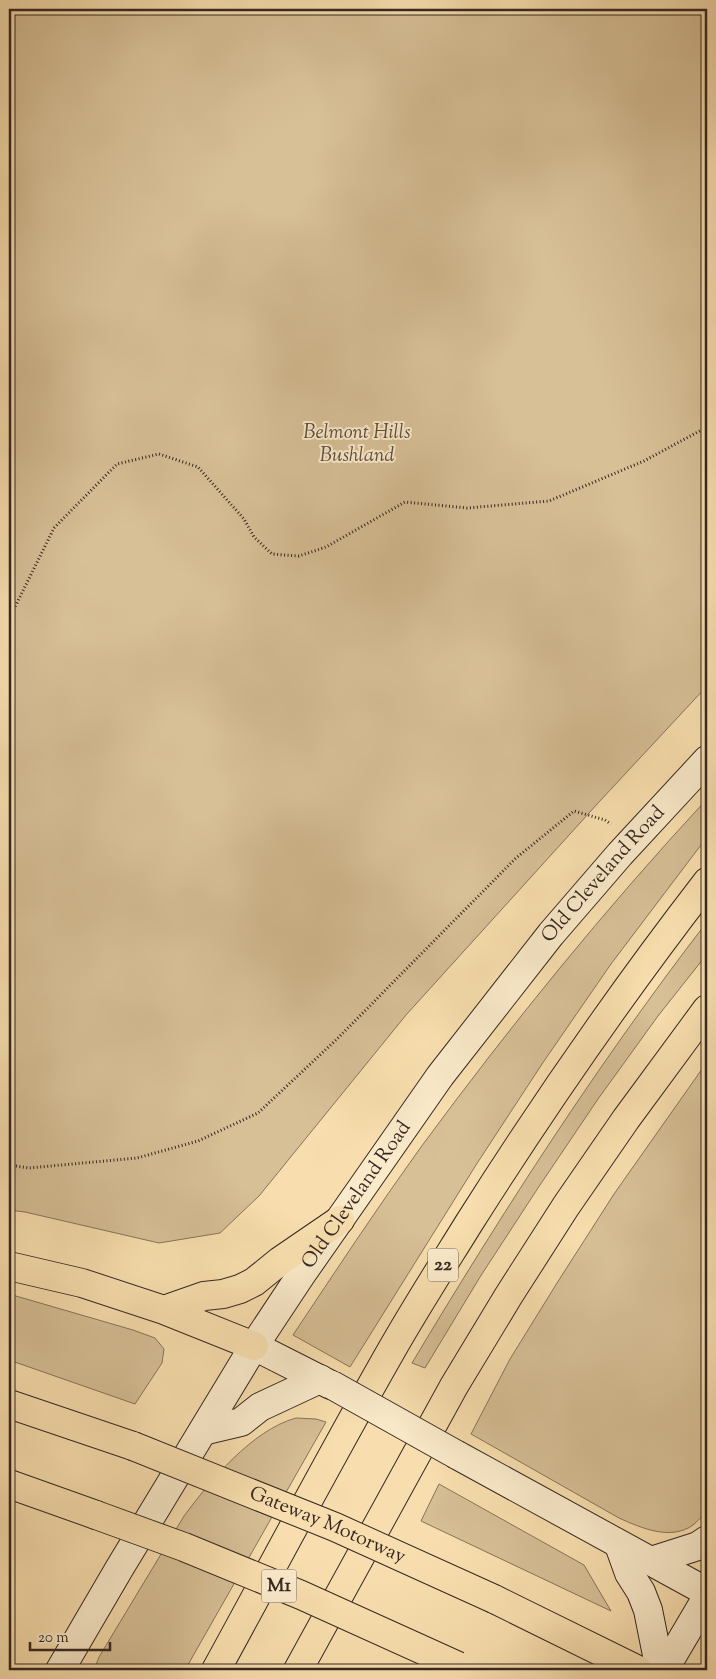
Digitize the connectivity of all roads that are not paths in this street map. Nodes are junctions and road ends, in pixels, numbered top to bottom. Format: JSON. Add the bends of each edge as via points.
{"nodes":[{"id":1,"x":707,"y":760,"type":"edge"},
{"id":2,"x":707,"y":882,"type":"edge"},
{"id":3,"x":707,"y":1009,"type":"edge"},
{"id":4,"x":340,"y":1220,"type":"junction"},
{"id":5,"x":9,"y":1266,"type":"edge"},
{"id":6,"x":164,"y":1310,"type":"junction"},
{"id":7,"x":254,"y":1346,"type":"junction"},
{"id":8,"x":326,"y":1382,"type":"junction"},
{"id":9,"x":9,"y":1404,"type":"edge"},
{"id":10,"x":203,"y":1431,"type":"junction"},
{"id":11,"x":9,"y":1484,"type":"edge"},
{"id":12,"x":707,"y":1540,"type":"edge"},
{"id":13,"x":619,"y":1545,"type":"junction"},
{"id":14,"x":651,"y":1561,"type":"junction"},
{"id":15,"x":707,"y":1592,"type":"edge"},
{"id":16,"x":707,"y":1597,"type":"edge"},
{"id":17,"x":65,"y":1665,"type":"edge"},
{"id":18,"x":463,"y":1668,"type":"edge"},
{"id":19,"x":216,"y":1670,"type":"edge"},
{"id":20,"x":298,"y":1670,"type":"edge"},
{"id":21,"x":638,"y":1670,"type":"edge"},
{"id":22,"x":662,"y":1670,"type":"edge"}],
"edges":[{"from":1,"to":4,"type":"main road","name":"Old Cleveland Road","via":[[551,934],[440,1076]]},
{"from":2,"to":19,"type":"highway","number":"22","via":[[562,1082],[453,1248],[391,1350]]},
{"from":3,"to":20,"type":"highway","via":[[626,1119],[509,1295],[454,1386]]},
{"from":4,"to":6,"type":"highway","via":[[254,1282],[240,1289],[204,1296]]},
{"from":4,"to":7,"type":"main road","name":"Old Cleveland Road"},
{"from":5,"to":6,"type":"highway","via":[[82,1283]]},
{"from":6,"to":7,"type":"highway"},
{"from":7,"to":8,"type":"main road"},
{"from":7,"to":10,"type":"main road","name":"Old Cleveland Road"},
{"from":8,"to":10,"type":"main road","via":[[260,1407],[241,1422]]},
{"from":8,"to":13,"type":"main road","bridge":true},
{"from":9,"to":21,"type":"highway","name":"Gateway Motorway","bridge":true,"via":[[133,1446],[335,1527],[494,1599]]},
{"from":10,"to":17,"type":"main road","name":"Old Cleveland Road"},
{"from":11,"to":18,"type":"highway","number":"M1","bridge":true,"via":[[184,1547]]},
{"from":12,"to":14,"type":"main road"},
{"from":13,"to":14,"type":"main road"},
{"from":13,"to":22,"type":"main road","via":[[648,1610]]},
{"from":14,"to":15,"type":"main road"},
{"from":16,"to":22,"type":"main road"}]}
